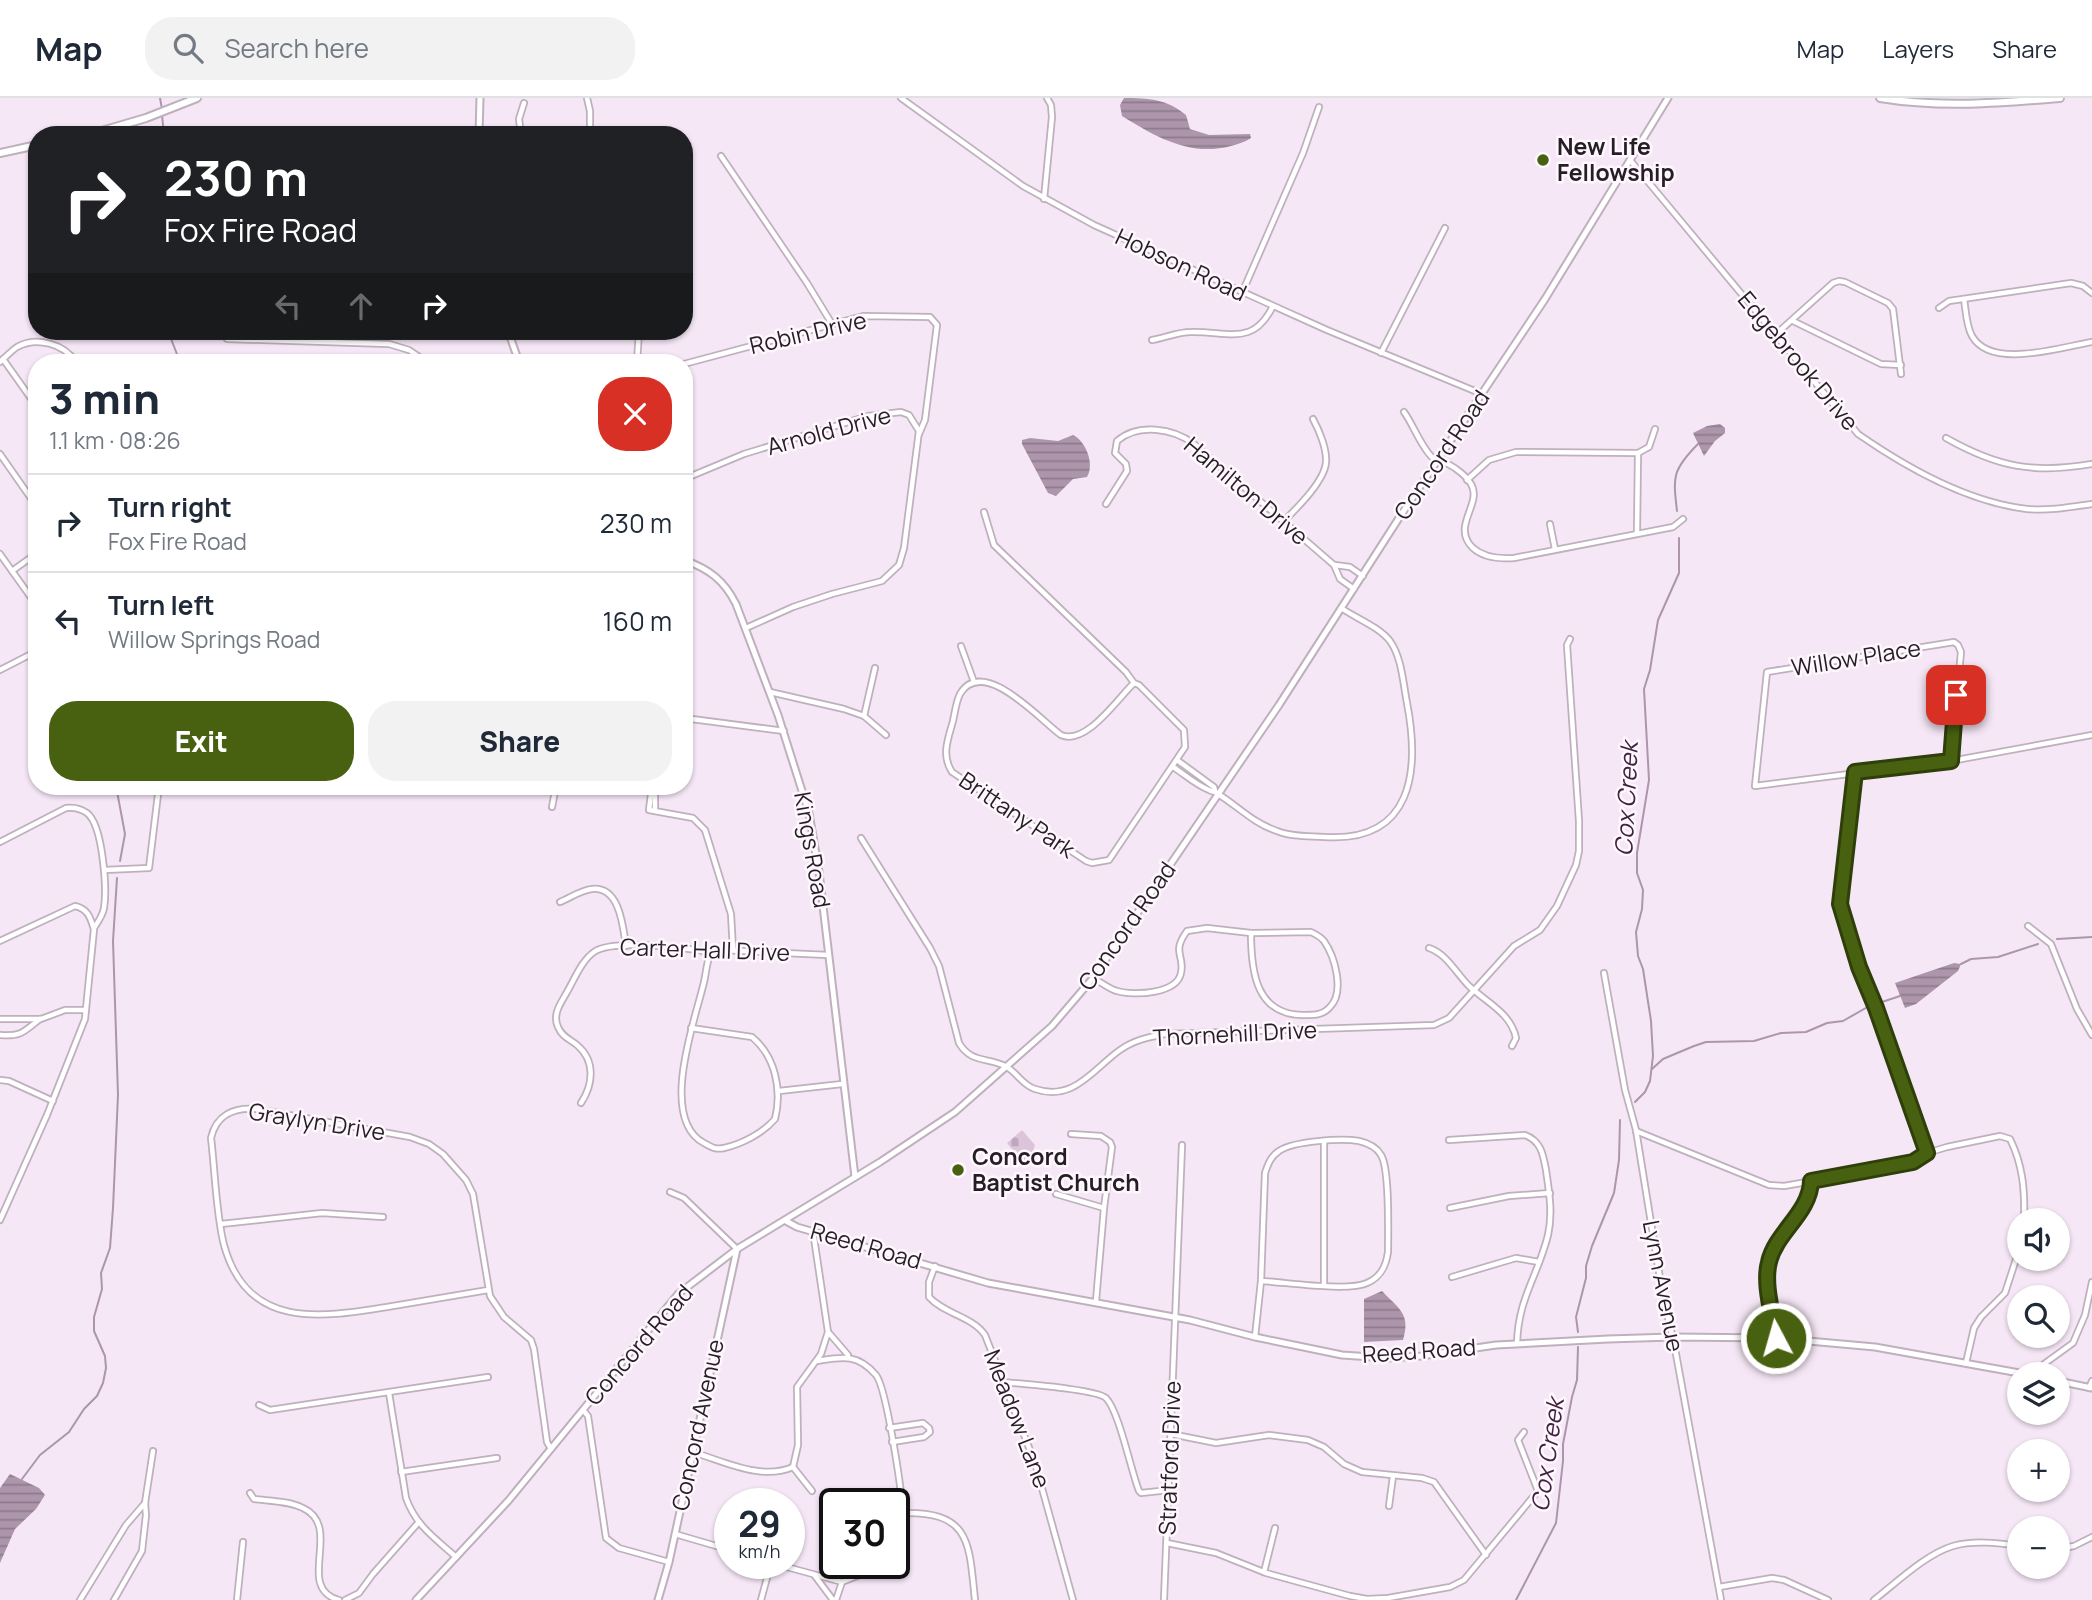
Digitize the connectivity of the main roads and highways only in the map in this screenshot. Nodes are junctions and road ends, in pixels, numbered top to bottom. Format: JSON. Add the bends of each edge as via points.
{"nodes":[{"id":1,"x":197,"y":98,"type":"edge"},
{"id":2,"x":1881,"y":98,"type":"edge"},
{"id":3,"x":2060,"y":98,"type":"edge"},
{"id":4,"x":119,"y":126,"type":"edge"},
{"id":5,"x":28,"y":147,"type":"edge"},
{"id":6,"x":0,"y":153,"type":"edge"}],
"edges":[{"from":1,"to":4,"type":"main road"},
{"from":2,"to":3,"type":"main road","via":[[1946,105]]},
{"from":5,"to":6,"type":"main road"}]}
